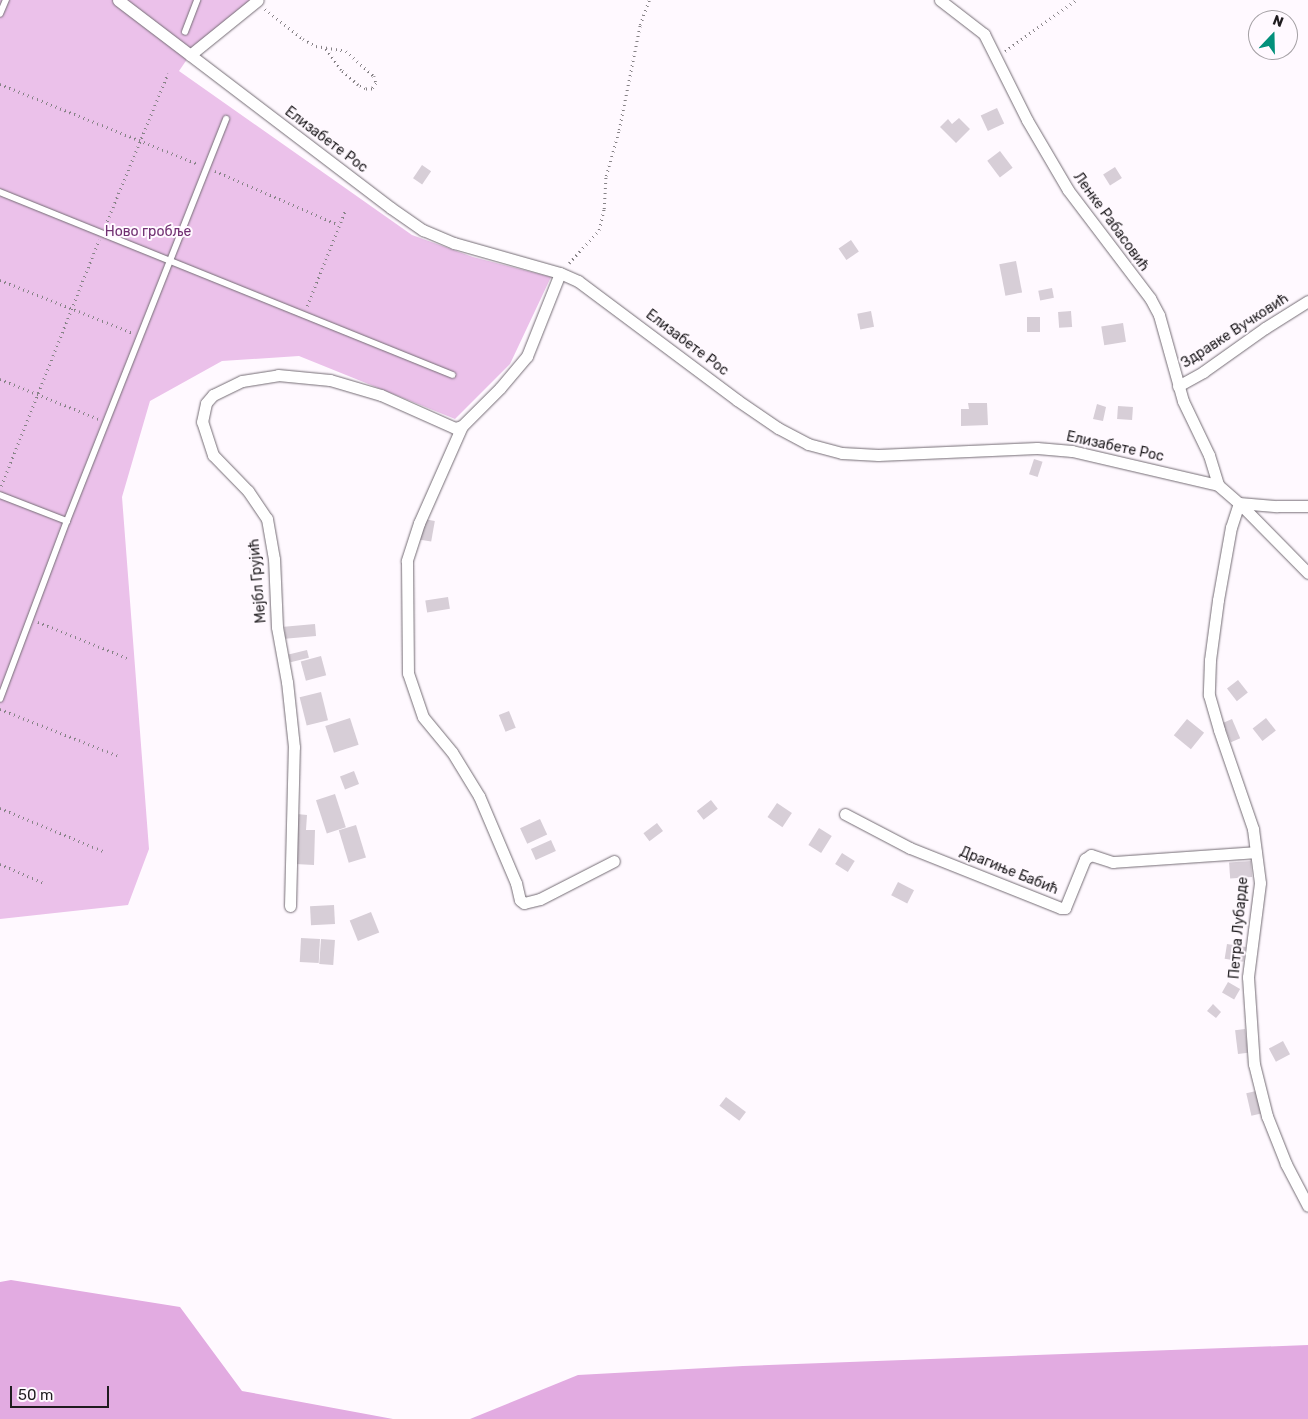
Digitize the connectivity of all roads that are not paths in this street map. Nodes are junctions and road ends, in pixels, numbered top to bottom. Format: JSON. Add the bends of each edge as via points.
{"nodes":[{"id":1,"x":6,"y":0,"type":"edge"},
{"id":2,"x":118,"y":0,"type":"edge"},
{"id":3,"x":197,"y":0,"type":"edge"},
{"id":4,"x":940,"y":0,"type":"edge"},
{"id":5,"x":258,"y":1,"type":"edge"},
{"id":6,"x":0,"y":14,"type":"edge"},
{"id":7,"x":185,"y":32,"type":"dead end"},
{"id":8,"x":190,"y":55,"type":"junction"},
{"id":9,"x":226,"y":119,"type":"dead end"},
{"id":10,"x":0,"y":192,"type":"edge"},
{"id":11,"x":172,"y":260,"type":"junction"},
{"id":12,"x":560,"y":273,"type":"junction"},
{"id":13,"x":1308,"y":302,"type":"edge"},
{"id":14,"x":452,"y":375,"type":"dead end"},
{"id":15,"x":1178,"y":386,"type":"junction"},
{"id":16,"x":462,"y":426,"type":"junction"},
{"id":17,"x":1218,"y":485,"type":"junction"},
{"id":18,"x":0,"y":495,"type":"edge"},
{"id":19,"x":1239,"y":502,"type":"junction"},
{"id":20,"x":1308,"y":506,"type":"edge"},
{"id":21,"x":67,"y":521,"type":"junction"},
{"id":22,"x":1308,"y":573,"type":"edge"},
{"id":23,"x":0,"y":699,"type":"edge"},
{"id":24,"x":845,"y":814,"type":"dead end"},
{"id":25,"x":1256,"y":852,"type":"junction"},
{"id":26,"x":614,"y":861,"type":"dead end"},
{"id":27,"x":290,"y":906,"type":"dead end"},
{"id":28,"x":1308,"y":1206,"type":"edge"}],
"edges":[{"from":1,"to":6,"type":"lane"},
{"from":2,"to":8,"type":"street","name":"Елизабете Рос"},
{"from":3,"to":7,"type":"lane"},
{"from":4,"to":15,"type":"street","name":"Ленке Рабасовић","via":[[984,34],[1027,120],[1068,190],[1150,298],[1159,315]]},
{"from":5,"to":8,"type":"street"},
{"from":8,"to":12,"type":"street","name":"Елизабете Рос","via":[[422,230],[446,241]]},
{"from":9,"to":11,"type":"lane"},
{"from":10,"to":11,"type":"lane"},
{"from":11,"to":14,"type":"lane"},
{"from":11,"to":21,"type":"lane"},
{"from":12,"to":16,"type":"street","via":[[527,356]]},
{"from":12,"to":17,"type":"street","name":"Елизабете Рос","via":[[578,281],[737,400],[808,444],[842,453],[878,455],[1037,448],[1072,451]]},
{"from":13,"to":15,"type":"street","name":"Здравке Вучковић"},
{"from":15,"to":17,"type":"street","name":"Ленке Рабасовић","via":[[1209,454]]},
{"from":16,"to":26,"type":"street","via":[[422,516],[407,562],[408,673],[423,717],[452,752],[479,796],[516,883],[520,900],[524,903],[540,900]]},
{"from":16,"to":27,"type":"street","name":"Мејбл Грујић","via":[[456,428],[381,395],[330,380],[278,375],[242,381],[213,394],[206,403],[202,422],[213,456],[248,491],[267,519],[274,559],[277,628],[294,747]]},
{"from":17,"to":19,"type":"street","name":"Елизабете Рос"},
{"from":18,"to":21,"type":"lane"},
{"from":19,"to":20,"type":"street"},
{"from":19,"to":22,"type":"street","name":"Елизабете Рос"},
{"from":19,"to":25,"type":"street","name":"Петра Лубарде","via":[[1231,527],[1218,600],[1209,695],[1254,829]]},
{"from":21,"to":23,"type":"lane"},
{"from":24,"to":25,"type":"street","name":"Драгиње Бабић","via":[[910,848],[1061,908],[1065,908],[1085,859],[1091,855],[1113,862]]},
{"from":25,"to":28,"type":"street","name":"Петра Лубарде","via":[[1260,883],[1248,977],[1254,1064],[1267,1116],[1286,1164]]}]}
